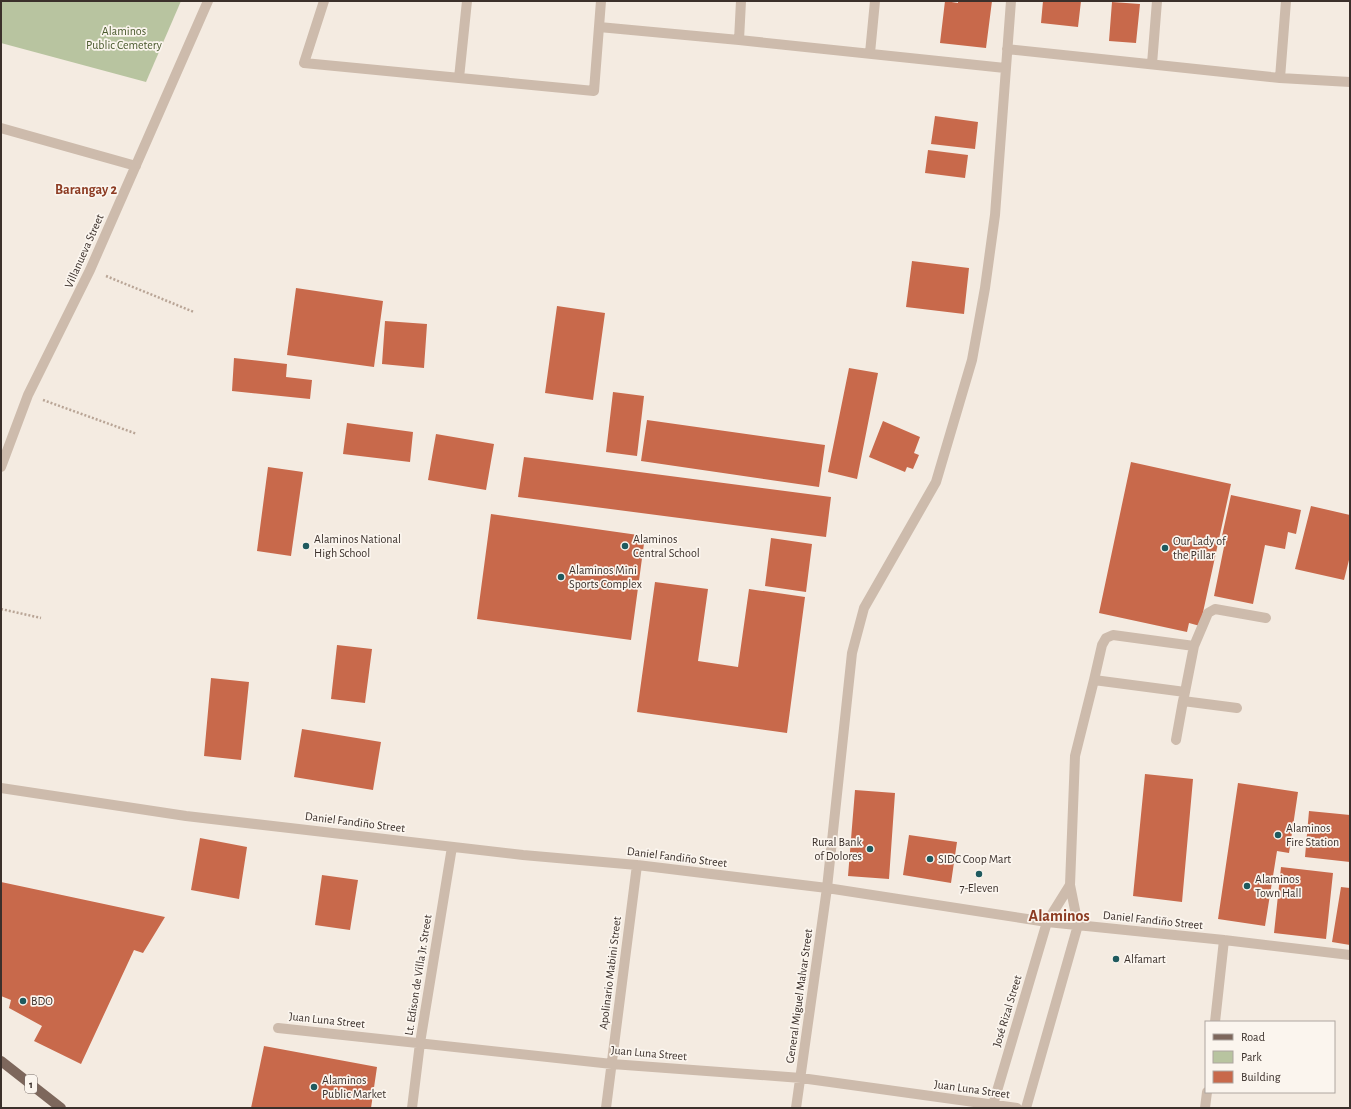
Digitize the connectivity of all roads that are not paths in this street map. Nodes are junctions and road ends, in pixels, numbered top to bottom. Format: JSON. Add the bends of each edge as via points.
{"nodes":[{"id":1,"x":208,"y":1,"type":"edge"},
{"id":2,"x":324,"y":1,"type":"edge"},
{"id":3,"x":467,"y":1,"type":"edge"},
{"id":4,"x":601,"y":1,"type":"edge"},
{"id":5,"x":741,"y":1,"type":"edge"},
{"id":6,"x":874,"y":1,"type":"edge"},
{"id":7,"x":1011,"y":1,"type":"edge"},
{"id":8,"x":1157,"y":1,"type":"edge"},
{"id":9,"x":1286,"y":1,"type":"edge"},
{"id":10,"x":599,"y":27,"type":"junction"},
{"id":11,"x":739,"y":40,"type":"junction"},
{"id":12,"x":1007,"y":49,"type":"junction"},
{"id":13,"x":870,"y":53,"type":"junction"},
{"id":14,"x":1152,"y":64,"type":"junction"},
{"id":15,"x":1005,"y":68,"type":"junction"},
{"id":16,"x":459,"y":78,"type":"junction"},
{"id":17,"x":1280,"y":78,"type":"junction"},
{"id":18,"x":1350,"y":82,"type":"edge"},
{"id":19,"x":1,"y":128,"type":"edge"},
{"id":20,"x":136,"y":166,"type":"junction"},
{"id":21,"x":1,"y":467,"type":"edge"},
{"id":22,"x":1266,"y":618,"type":"dead end"},
{"id":23,"x":1194,"y":646,"type":"junction"},
{"id":24,"x":1094,"y":680,"type":"junction"},
{"id":25,"x":1184,"y":697,"type":"junction"},
{"id":26,"x":1237,"y":708,"type":"dead end"},
{"id":27,"x":1176,"y":740,"type":"dead end"},
{"id":28,"x":1,"y":788,"type":"edge"},
{"id":29,"x":452,"y":847,"type":"junction"},
{"id":30,"x":638,"y":865,"type":"junction"},
{"id":31,"x":1070,"y":885,"type":"junction"},
{"id":32,"x":827,"y":888,"type":"junction"},
{"id":33,"x":1047,"y":922,"type":"junction"},
{"id":34,"x":1078,"y":925,"type":"junction"},
{"id":35,"x":1224,"y":940,"type":"junction"},
{"id":36,"x":1350,"y":956,"type":"edge"},
{"id":37,"x":1215,"y":1021,"type":"edge"},
{"id":38,"x":278,"y":1028,"type":"dead end"},
{"id":39,"x":420,"y":1043,"type":"junction"},
{"id":40,"x":1,"y":1061,"type":"edge"},
{"id":41,"x":612,"y":1064,"type":"junction"},
{"id":42,"x":801,"y":1078,"type":"junction"},
{"id":43,"x":1207,"y":1093,"type":"edge"},
{"id":44,"x":992,"y":1106,"type":"edge"},
{"id":45,"x":61,"y":1108,"type":"edge"},
{"id":46,"x":412,"y":1108,"type":"edge"},
{"id":47,"x":606,"y":1108,"type":"edge"},
{"id":48,"x":796,"y":1108,"type":"edge"},
{"id":49,"x":1017,"y":1108,"type":"edge"},
{"id":50,"x":1026,"y":1108,"type":"edge"},
{"id":51,"x":1205,"y":1108,"type":"edge"}],
"edges":[{"from":1,"to":20,"type":"street","name":"Villanueva Street"},
{"from":2,"to":16,"type":"street","via":[[304,63]]},
{"from":3,"to":16,"type":"street"},
{"from":4,"to":10,"type":"street"},
{"from":5,"to":11,"type":"street"},
{"from":6,"to":13,"type":"street"},
{"from":7,"to":12,"type":"street","name":"General Miguel Malvar Street"},
{"from":8,"to":14,"type":"street"},
{"from":9,"to":17,"type":"street"},
{"from":10,"to":11,"type":"street"},
{"from":10,"to":16,"type":"street","via":[[594,90]]},
{"from":11,"to":13,"type":"street"},
{"from":12,"to":14,"type":"street"},
{"from":12,"to":15,"type":"street","name":"General Miguel Malvar Street"},
{"from":13,"to":15,"type":"street"},
{"from":14,"to":17,"type":"street"},
{"from":15,"to":32,"type":"street","name":"General Miguel Malvar Street","via":[[995,215],[972,360],[936,482],[864,608],[852,653]]},
{"from":17,"to":18,"type":"street"},
{"from":19,"to":20,"type":"street"},
{"from":20,"to":21,"type":"street","name":"Villanueva Street","via":[[90,270],[28,395]]},
{"from":22,"to":23,"type":"street","via":[[1215,609],[1208,612]]},
{"from":23,"to":24,"type":"street","via":[[1113,635],[1106,638],[1102,645]]},
{"from":23,"to":25,"type":"street"},
{"from":24,"to":25,"type":"street"},
{"from":24,"to":31,"type":"street","via":[[1075,756]]},
{"from":25,"to":26,"type":"street"},
{"from":25,"to":27,"type":"street"},
{"from":28,"to":29,"type":"street","name":"Daniel Fandiño Street","via":[[186,816]]},
{"from":29,"to":30,"type":"street","name":"Daniel Fandiño Street"},
{"from":29,"to":39,"type":"street","name":"Lt. Edison de Villa Jr. Street"},
{"from":30,"to":32,"type":"street","name":"Daniel Fandiño Street"},
{"from":30,"to":41,"type":"street","name":"Apolinario Mabini Street"},
{"from":31,"to":33,"type":"street","name":"José Rizal Street"},
{"from":31,"to":34,"type":"street"},
{"from":32,"to":33,"type":"street","name":"Daniel Fandiño Street"},
{"from":32,"to":42,"type":"street","name":"General Miguel Malvar Street"},
{"from":33,"to":34,"type":"street","name":"Daniel Fandiño Street"},
{"from":33,"to":44,"type":"street","name":"José Rizal Street"},
{"from":34,"to":35,"type":"street","name":"Daniel Fandiño Street"},
{"from":34,"to":50,"type":"street"},
{"from":35,"to":36,"type":"street","name":"Daniel Fandiño Street"},
{"from":35,"to":37,"type":"street"},
{"from":38,"to":39,"type":"street","name":"Juan Luna Street"},
{"from":39,"to":41,"type":"street","name":"Juan Luna Street"},
{"from":39,"to":46,"type":"street","name":"Lt. Edison de Villa Jr. Street"},
{"from":40,"to":45,"type":"main road","number":"1"},
{"from":41,"to":42,"type":"street","name":"Juan Luna Street"},
{"from":41,"to":47,"type":"street","name":"Apolinario Mabini Street"},
{"from":42,"to":44,"type":"street","name":"Juan Luna Street"},
{"from":42,"to":48,"type":"street","name":"General Miguel Malvar Street"},
{"from":43,"to":51,"type":"street"},
{"from":44,"to":49,"type":"street","name":"Juan Luna Street"}]}
